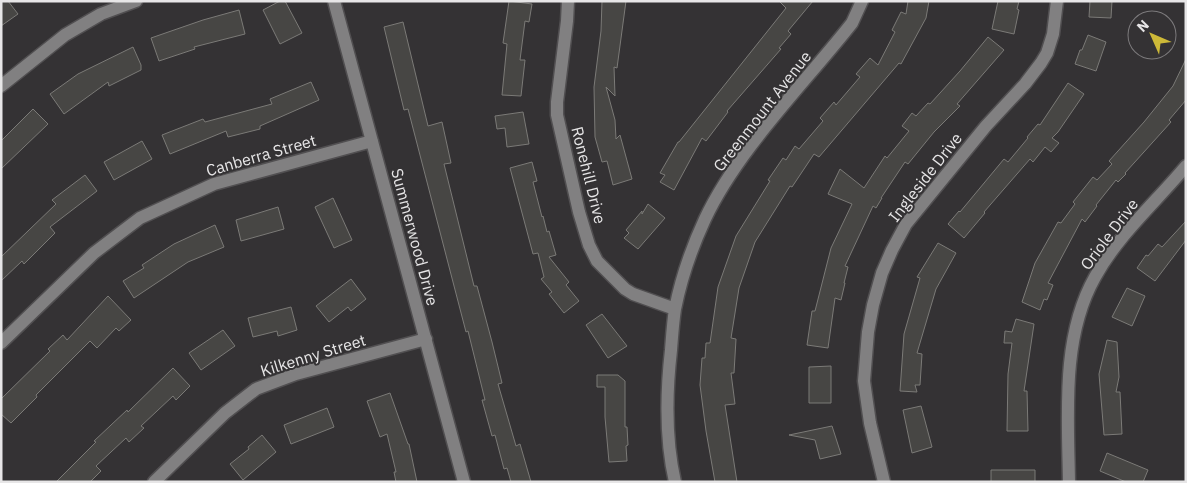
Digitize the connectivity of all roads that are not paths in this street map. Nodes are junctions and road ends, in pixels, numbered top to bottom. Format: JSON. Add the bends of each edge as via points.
{"nodes":[{"id":1,"x":136,"y":1,"type":"edge"},
{"id":2,"x":334,"y":1,"type":"edge"},
{"id":3,"x":568,"y":1,"type":"edge"},
{"id":4,"x":862,"y":1,"type":"edge"},
{"id":5,"x":1057,"y":1,"type":"edge"},
{"id":6,"x":115,"y":5,"type":"edge"},
{"id":7,"x":1,"y":86,"type":"edge"},
{"id":8,"x":372,"y":141,"type":"junction"},
{"id":9,"x":1186,"y":166,"type":"edge"},
{"id":10,"x":675,"y":309,"type":"junction"},
{"id":11,"x":426,"y":339,"type":"junction"},
{"id":12,"x":1,"y":343,"type":"edge"},
{"id":13,"x":154,"y":482,"type":"edge"},
{"id":14,"x":464,"y":482,"type":"edge"},
{"id":15,"x":676,"y":482,"type":"edge"},
{"id":16,"x":884,"y":482,"type":"edge"},
{"id":17,"x":1069,"y":482,"type":"edge"}],
"edges":[{"from":1,"to":6,"type":"street"},
{"from":2,"to":8,"type":"street","name":"Summerwood Drive"},
{"from":3,"to":10,"type":"street","name":"Ronehill Drive","via":[[557,115],[579,212],[590,245],[597,261],[625,289]]},
{"from":4,"to":10,"type":"street","name":"Greenmount Avenue","via":[[852,23],[737,165],[720,192],[698,236]]},
{"from":5,"to":16,"type":"street","name":"Ingleside Drive","via":[[1053,34],[1041,64],[906,224],[882,273],[868,332],[864,381]]},
{"from":6,"to":7,"type":"street","via":[[65,35]]},
{"from":8,"to":11,"type":"street","name":"Summerwood Drive"},
{"from":8,"to":12,"type":"street","name":"Canberra Street","via":[[214,184],[140,218],[94,253]]},
{"from":9,"to":17,"type":"street","name":"Oriole Drive","via":[[1107,258],[1087,296],[1075,332],[1068,372]]},
{"from":10,"to":15,"type":"street","name":"Greenmount Avenue","via":[[667,379],[667,411]]},
{"from":11,"to":13,"type":"street","name":"Kilkenny Street","via":[[296,374],[256,389],[225,413]]},
{"from":11,"to":14,"type":"street","name":"Summerwood Drive"}]}
